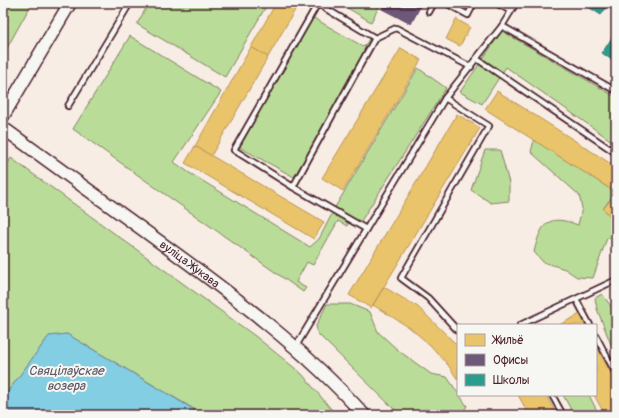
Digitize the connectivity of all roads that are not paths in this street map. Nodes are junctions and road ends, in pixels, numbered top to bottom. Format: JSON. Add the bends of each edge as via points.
{"nodes":[{"id":1,"x":70,"y":3,"type":"edge"},
{"id":2,"x":130,"y":3,"type":"edge"},
{"id":3,"x":318,"y":3,"type":"edge"},
{"id":4,"x":434,"y":3,"type":"edge"},
{"id":5,"x":446,"y":3,"type":"edge"},
{"id":6,"x":474,"y":3,"type":"edge"},
{"id":7,"x":496,"y":3,"type":"edge"},
{"id":8,"x":516,"y":3,"type":"edge"},
{"id":9,"x":511,"y":11,"type":"junction"},
{"id":10,"x":429,"y":12,"type":"dead end"},
{"id":11,"x":502,"y":26,"type":"junction"},
{"id":12,"x":375,"y":38,"type":"junction"},
{"id":13,"x":477,"y":59,"type":"junction"},
{"id":14,"x":471,"y":68,"type":"junction"},
{"id":15,"x":616,"y":91,"type":"edge"},
{"id":16,"x":445,"y":98,"type":"junction"},
{"id":17,"x":68,"y":106,"type":"dead end"},
{"id":18,"x":3,"y":116,"type":"edge"},
{"id":19,"x":3,"y":128,"type":"edge"},
{"id":20,"x":616,"y":153,"type":"edge"},
{"id":21,"x":293,"y":187,"type":"junction"},
{"id":22,"x":366,"y":229,"type":"junction"},
{"id":23,"x":616,"y":280,"type":"edge"},
{"id":24,"x":576,"y":299,"type":"junction"},
{"id":25,"x":522,"y":324,"type":"edge"},
{"id":26,"x":589,"y":324,"type":"edge"},
{"id":27,"x":457,"y":330,"type":"edge"},
{"id":28,"x":597,"y":338,"type":"edge"},
{"id":29,"x":296,"y":347,"type":"junction"},
{"id":30,"x":616,"y":374,"type":"edge"},
{"id":31,"x":553,"y":396,"type":"edge"},
{"id":32,"x":364,"y":415,"type":"edge"},
{"id":33,"x":563,"y":415,"type":"edge"}],
"edges":[{"from":1,"to":18,"type":"street"},
{"from":2,"to":17,"type":"lane"},
{"from":3,"to":12,"type":"lane"},
{"from":3,"to":21,"type":"lane","via":[[234,150]]},
{"from":4,"to":10,"type":"lane"},
{"from":5,"to":6,"type":"lane","via":[[468,15]]},
{"from":7,"to":9,"type":"lane"},
{"from":8,"to":9,"type":"lane"},
{"from":9,"to":11,"type":"lane"},
{"from":11,"to":13,"type":"lane"},
{"from":11,"to":15,"type":"lane"},
{"from":12,"to":14,"type":"lane","via":[[396,28]]},
{"from":12,"to":21,"type":"lane"},
{"from":13,"to":14,"type":"lane"},
{"from":13,"to":20,"type":"lane"},
{"from":14,"to":16,"type":"lane"},
{"from":16,"to":22,"type":"lane"},
{"from":16,"to":27,"type":"lane","via":[[489,126],[402,278],[428,298]]},
{"from":19,"to":29,"type":"street","name":"вуліца Жукава","via":[[237,298]]},
{"from":21,"to":22,"type":"lane"},
{"from":22,"to":29,"type":"lane"},
{"from":23,"to":24,"type":"lane"},
{"from":24,"to":25,"type":"lane"},
{"from":24,"to":26,"type":"lane"},
{"from":28,"to":30,"type":"lane"},
{"from":29,"to":32,"type":"street","name":"вуліца Жукава","via":[[340,388]]},
{"from":31,"to":33,"type":"lane"}]}
